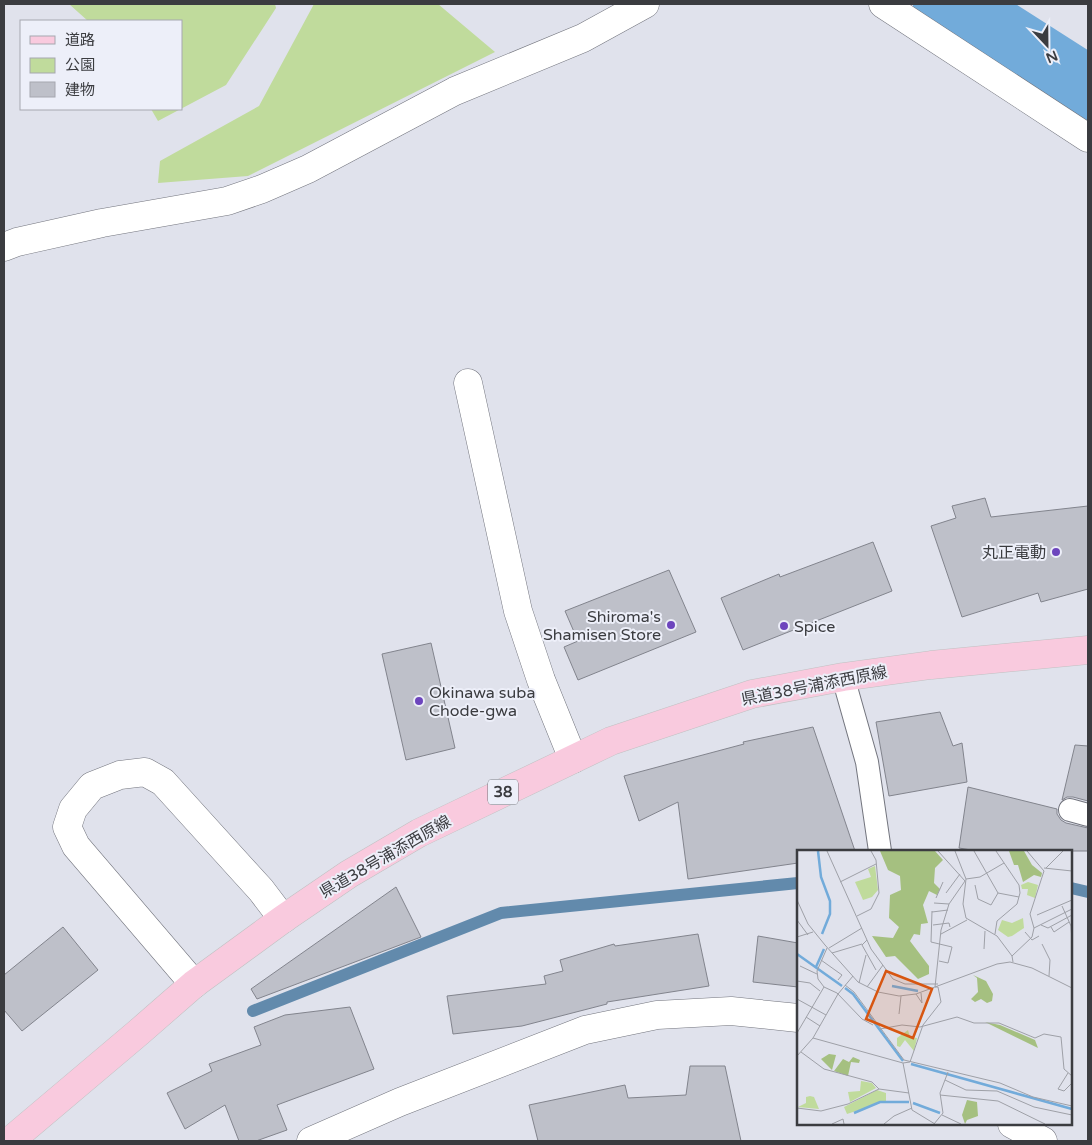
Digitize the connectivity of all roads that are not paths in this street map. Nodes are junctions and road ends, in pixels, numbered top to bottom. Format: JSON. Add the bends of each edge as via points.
{"nodes":[{"id":1,"x":644,"y":4,"type":"edge"},
{"id":2,"x":883,"y":4,"type":"edge"},
{"id":3,"x":1088,"y":138,"type":"edge"},
{"id":4,"x":4,"y":247,"type":"edge"},
{"id":5,"x":468,"y":383,"type":"dead end"},
{"id":6,"x":1088,"y":650,"type":"edge"},
{"id":7,"x":844,"y":677,"type":"junction"},
{"id":8,"x":573,"y":759,"type":"junction"},
{"id":9,"x":880,"y":850,"type":"edge"},
{"id":10,"x":283,"y":918,"type":"junction"},
{"id":11,"x":194,"y":984,"type":"junction"},
{"id":12,"x":797,"y":1018,"type":"edge"},
{"id":13,"x":1014,"y":1125,"type":"edge"},
{"id":14,"x":10,"y":1141,"type":"edge"},
{"id":15,"x":311,"y":1141,"type":"edge"},
{"id":16,"x":1043,"y":1141,"type":"edge"}],
"edges":[{"from":1,"to":4,"type":"street","via":[[583,38],[455,91],[308,169],[262,189],[227,201],[102,223]]},
{"from":2,"to":3,"type":"street"},
{"from":5,"to":8,"type":"street","via":[[518,611]]},
{"from":6,"to":7,"type":"main road","name":"県道38号浦添西原線","number":"38","via":[[932,664]]},
{"from":7,"to":8,"type":"main road","name":"県道38号浦添西原線","number":"38","via":[[752,694],[611,741]]},
{"from":7,"to":9,"type":"lane","via":[[867,762]]},
{"from":8,"to":10,"type":"main road","name":"県道38号浦添西原線","number":"38","via":[[419,833]]},
{"from":10,"to":11,"type":"main road","name":"県道38号浦添西原線","number":"38"},
{"from":10,"to":11,"type":"street","via":[[163,782],[145,772],[120,775],[92,786],[73,809],[67,828],[76,846]]},
{"from":11,"to":14,"type":"main road","name":"県道38号浦添西原線","number":"38"},
{"from":12,"to":15,"type":"street","via":[[731,1011],[657,1015],[584,1030],[400,1102]]},
{"from":13,"to":16,"type":"street"}]}
